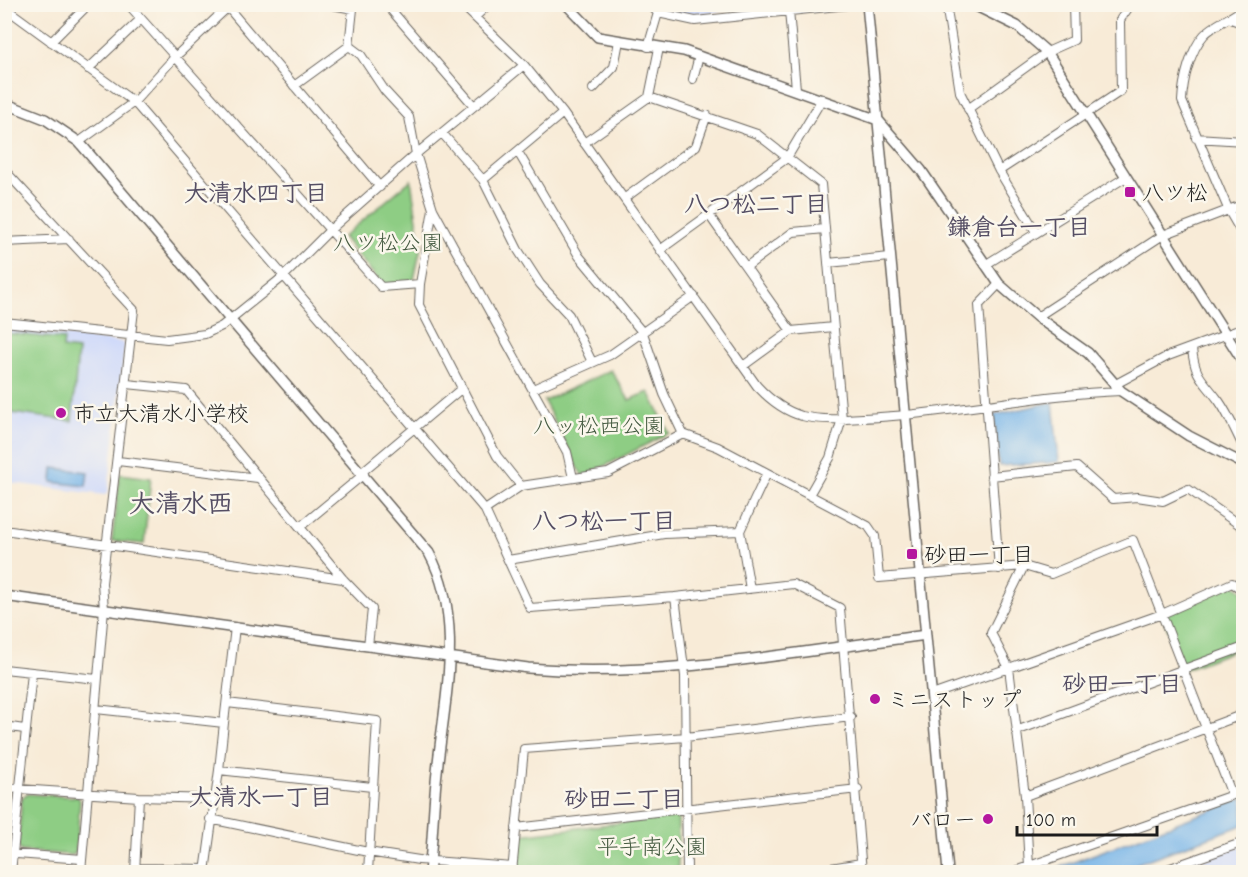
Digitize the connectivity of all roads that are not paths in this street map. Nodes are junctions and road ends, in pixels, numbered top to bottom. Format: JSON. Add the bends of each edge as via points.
{"nodes":[{"id":1,"x":128,"y":4,"type":"edge"},
{"id":2,"x":327,"y":4,"type":"edge"},
{"id":3,"x":386,"y":4,"type":"edge"},
{"id":4,"x":462,"y":4,"type":"edge"},
{"id":5,"x":489,"y":4,"type":"edge"},
{"id":6,"x":566,"y":4,"type":"edge"},
{"id":7,"x":649,"y":4,"type":"edge"},
{"id":8,"x":857,"y":4,"type":"edge"},
{"id":9,"x":867,"y":4,"type":"edge"},
{"id":10,"x":946,"y":4,"type":"edge"},
{"id":11,"x":972,"y":4,"type":"edge"},
{"id":12,"x":1073,"y":4,"type":"edge"},
{"id":13,"x":1131,"y":4,"type":"edge"},
{"id":14,"x":228,"y":5,"type":"edge"},
{"id":15,"x":85,"y":6,"type":"edge"},
{"id":16,"x":824,"y":6,"type":"edge"},
{"id":17,"x":4,"y":7,"type":"edge"},
{"id":18,"x":1244,"y":9,"type":"edge"},
{"id":19,"x":789,"y":11,"type":"junction"},
{"id":20,"x":658,"y":13,"type":"junction"},
{"id":21,"x":475,"y":17,"type":"junction"},
{"id":22,"x":141,"y":19,"type":"junction"},
{"id":23,"x":1231,"y":19,"type":"junction"},
{"id":24,"x":1244,"y":24,"type":"edge"},
{"id":25,"x":619,"y":41,"type":"junction"},
{"id":26,"x":51,"y":42,"type":"junction"},
{"id":27,"x":350,"y":46,"type":"junction"},
{"id":28,"x":648,"y":47,"type":"junction"},
{"id":29,"x":659,"y":48,"type":"junction"},
{"id":30,"x":1047,"y":52,"type":"junction"},
{"id":31,"x":699,"y":56,"type":"junction"},
{"id":32,"x":175,"y":57,"type":"junction"},
{"id":33,"x":524,"y":65,"type":"junction"},
{"id":34,"x":88,"y":69,"type":"junction"},
{"id":35,"x":693,"y":79,"type":"dead end"},
{"id":36,"x":294,"y":86,"type":"junction"},
{"id":37,"x":593,"y":89,"type":"dead end"},
{"id":38,"x":796,"y":89,"type":"junction"},
{"id":39,"x":649,"y":97,"type":"junction"},
{"id":40,"x":822,"y":99,"type":"junction"},
{"id":41,"x":134,"y":102,"type":"junction"},
{"id":42,"x":4,"y":103,"type":"edge"},
{"id":43,"x":474,"y":106,"type":"junction"},
{"id":44,"x":968,"y":109,"type":"junction"},
{"id":45,"x":563,"y":113,"type":"junction"},
{"id":46,"x":1086,"y":114,"type":"junction"},
{"id":47,"x":707,"y":115,"type":"junction"},
{"id":48,"x":878,"y":120,"type":"junction"},
{"id":49,"x":442,"y":133,"type":"junction"},
{"id":50,"x":1196,"y":138,"type":"junction"},
{"id":51,"x":1244,"y":141,"type":"edge"},
{"id":52,"x":80,"y":142,"type":"junction"},
{"id":53,"x":584,"y":143,"type":"junction"},
{"id":54,"x":518,"y":152,"type":"junction"},
{"id":55,"x":416,"y":154,"type":"junction"},
{"id":56,"x":788,"y":158,"type":"junction"},
{"id":57,"x":999,"y":171,"type":"junction"},
{"id":58,"x":4,"y":174,"type":"edge"},
{"id":59,"x":1126,"y":177,"type":"junction"},
{"id":60,"x":483,"y":180,"type":"junction"},
{"id":61,"x":380,"y":187,"type":"junction"},
{"id":62,"x":625,"y":198,"type":"junction"},
{"id":63,"x":1244,"y":204,"type":"edge"},
{"id":64,"x":433,"y":209,"type":"junction"},
{"id":65,"x":1229,"y":211,"type":"junction"},
{"id":66,"x":709,"y":215,"type":"junction"},
{"id":67,"x":331,"y":229,"type":"junction"},
{"id":68,"x":825,"y":229,"type":"junction"},
{"id":69,"x":1036,"y":231,"type":"junction"},
{"id":70,"x":1163,"y":235,"type":"junction"},
{"id":71,"x":1244,"y":237,"type":"edge"},
{"id":72,"x":69,"y":239,"type":"junction"},
{"id":73,"x":4,"y":242,"type":"edge"},
{"id":74,"x":660,"y":250,"type":"junction"},
{"id":75,"x":890,"y":257,"type":"junction"},
{"id":76,"x":828,"y":262,"type":"junction"},
{"id":77,"x":985,"y":265,"type":"junction"},
{"id":78,"x":746,"y":267,"type":"junction"},
{"id":79,"x":284,"y":276,"type":"junction"},
{"id":80,"x":420,"y":284,"type":"junction"},
{"id":81,"x":999,"y":284,"type":"junction"},
{"id":82,"x":694,"y":296,"type":"junction"},
{"id":83,"x":1037,"y":317,"type":"junction"},
{"id":84,"x":232,"y":320,"type":"junction"},
{"id":85,"x":4,"y":322,"type":"edge"},
{"id":86,"x":834,"y":327,"type":"junction"},
{"id":87,"x":1244,"y":328,"type":"edge"},
{"id":88,"x":791,"y":331,"type":"junction"},
{"id":89,"x":643,"y":333,"type":"junction"},
{"id":90,"x":1226,"y":333,"type":"junction"},
{"id":91,"x":131,"y":336,"type":"junction"},
{"id":92,"x":1192,"y":349,"type":"junction"},
{"id":93,"x":592,"y":362,"type":"junction"},
{"id":94,"x":1244,"y":363,"type":"edge"},
{"id":95,"x":743,"y":366,"type":"junction"},
{"id":96,"x":127,"y":384,"type":"junction"},
{"id":97,"x":533,"y":388,"type":"junction"},
{"id":98,"x":1118,"y":388,"type":"junction"},
{"id":99,"x":461,"y":389,"type":"junction"},
{"id":100,"x":985,"y":407,"type":"junction"},
{"id":101,"x":905,"y":415,"type":"junction"},
{"id":102,"x":842,"y":419,"type":"junction"},
{"id":103,"x":415,"y":429,"type":"junction"},
{"id":104,"x":683,"y":434,"type":"junction"},
{"id":105,"x":1244,"y":448,"type":"edge"},
{"id":106,"x":117,"y":461,"type":"junction"},
{"id":107,"x":1244,"y":464,"type":"edge"},
{"id":108,"x":363,"y":473,"type":"junction"},
{"id":109,"x":767,"y":473,"type":"junction"},
{"id":110,"x":991,"y":476,"type":"junction"},
{"id":111,"x":258,"y":478,"type":"junction"},
{"id":112,"x":573,"y":478,"type":"junction"},
{"id":113,"x":521,"y":486,"type":"junction"},
{"id":114,"x":809,"y":495,"type":"junction"},
{"id":115,"x":485,"y":510,"type":"junction"},
{"id":116,"x":300,"y":527,"type":"junction"},
{"id":117,"x":1244,"y":528,"type":"edge"},
{"id":118,"x":4,"y":530,"type":"edge"},
{"id":119,"x":740,"y":531,"type":"junction"},
{"id":120,"x":106,"y":544,"type":"junction"},
{"id":121,"x":508,"y":560,"type":"junction"},
{"id":122,"x":1024,"y":566,"type":"junction"},
{"id":123,"x":999,"y":569,"type":"junction"},
{"id":124,"x":920,"y":576,"type":"junction"},
{"id":125,"x":343,"y":579,"type":"junction"},
{"id":126,"x":750,"y":589,"type":"junction"},
{"id":127,"x":1244,"y":591,"type":"edge"},
{"id":128,"x":4,"y":596,"type":"edge"},
{"id":129,"x":675,"y":597,"type":"junction"},
{"id":130,"x":104,"y":609,"type":"junction"},
{"id":131,"x":1162,"y":614,"type":"junction"},
{"id":132,"x":235,"y":627,"type":"junction"},
{"id":133,"x":926,"y":635,"type":"junction"},
{"id":134,"x":844,"y":645,"type":"junction"},
{"id":135,"x":368,"y":646,"type":"junction"},
{"id":136,"x":1244,"y":647,"type":"edge"},
{"id":137,"x":448,"y":657,"type":"junction"},
{"id":138,"x":683,"y":666,"type":"junction"},
{"id":139,"x":1009,"y":668,"type":"junction"},
{"id":140,"x":4,"y":669,"type":"edge"},
{"id":141,"x":1183,"y":670,"type":"junction"},
{"id":142,"x":32,"y":673,"type":"junction"},
{"id":143,"x":97,"y":679,"type":"junction"},
{"id":144,"x":932,"y":695,"type":"junction"},
{"id":145,"x":227,"y":703,"type":"junction"},
{"id":146,"x":96,"y":709,"type":"junction"},
{"id":147,"x":1244,"y":714,"type":"edge"},
{"id":148,"x":851,"y":717,"type":"junction"},
{"id":149,"x":224,"y":723,"type":"junction"},
{"id":150,"x":4,"y":726,"type":"edge"},
{"id":151,"x":1206,"y":728,"type":"junction"},
{"id":152,"x":24,"y":729,"type":"junction"},
{"id":153,"x":1016,"y":731,"type":"junction"},
{"id":154,"x":686,"y":737,"type":"junction"},
{"id":155,"x":219,"y":770,"type":"junction"},
{"id":156,"x":372,"y":787,"type":"junction"},
{"id":157,"x":4,"y":788,"type":"edge"},
{"id":158,"x":858,"y":789,"type":"junction"},
{"id":159,"x":19,"y":790,"type":"junction"},
{"id":160,"x":1244,"y":791,"type":"edge"},
{"id":161,"x":87,"y":794,"type":"junction"},
{"id":162,"x":1232,"y":795,"type":"junction"},
{"id":163,"x":1025,"y":796,"type":"junction"},
{"id":164,"x":139,"y":797,"type":"junction"},
{"id":165,"x":214,"y":799,"type":"junction"},
{"id":166,"x":686,"y":809,"type":"junction"},
{"id":167,"x":210,"y":819,"type":"junction"},
{"id":168,"x":516,"y":828,"type":"junction"},
{"id":169,"x":1244,"y":842,"type":"edge"},
{"id":170,"x":368,"y":852,"type":"junction"},
{"id":171,"x":4,"y":853,"type":"edge"},
{"id":172,"x":14,"y":854,"type":"junction"},
{"id":173,"x":82,"y":859,"type":"junction"},
{"id":174,"x":431,"y":860,"type":"junction"},
{"id":175,"x":861,"y":863,"type":"junction"},
{"id":176,"x":1029,"y":867,"type":"junction"},
{"id":177,"x":135,"y":870,"type":"edge"},
{"id":178,"x":513,"y":870,"type":"edge"},
{"id":179,"x":205,"y":871,"type":"edge"},
{"id":180,"x":11,"y":873,"type":"edge"},
{"id":181,"x":81,"y":873,"type":"edge"},
{"id":182,"x":368,"y":873,"type":"edge"},
{"id":183,"x":429,"y":873,"type":"edge"},
{"id":184,"x":687,"y":873,"type":"edge"},
{"id":185,"x":807,"y":873,"type":"edge"},
{"id":186,"x":862,"y":873,"type":"edge"},
{"id":187,"x":948,"y":873,"type":"edge"},
{"id":188,"x":1012,"y":873,"type":"edge"},
{"id":189,"x":1159,"y":873,"type":"edge"}],
"edges":[{"from":1,"to":22,"type":"street"},
{"from":2,"to":27,"type":"street","via":[[353,9]]},
{"from":3,"to":43,"type":"street"},
{"from":4,"to":21,"type":"street"},
{"from":5,"to":21,"type":"street"},
{"from":6,"to":25,"type":"street","via":[[598,38]]},
{"from":7,"to":20,"type":"street"},
{"from":8,"to":16,"type":"street"},
{"from":9,"to":48,"type":"street"},
{"from":10,"to":44,"type":"street","via":[[960,92]]},
{"from":11,"to":30,"type":"street","via":[[1017,26]]},
{"from":12,"to":30,"type":"street","via":[[1074,40]]},
{"from":13,"to":46,"type":"street","via":[[1120,20],[1121,91]]},
{"from":14,"to":32,"type":"street"},
{"from":14,"to":36,"type":"street"},
{"from":15,"to":26,"type":"street"},
{"from":16,"to":19,"type":"street"},
{"from":17,"to":26,"type":"street"},
{"from":18,"to":23,"type":"street"},
{"from":19,"to":20,"type":"street","via":[[695,21]]},
{"from":19,"to":38,"type":"street"},
{"from":20,"to":28,"type":"street"},
{"from":21,"to":33,"type":"street"},
{"from":22,"to":32,"type":"street"},
{"from":22,"to":34,"type":"street"},
{"from":23,"to":24,"type":"street"},
{"from":23,"to":50,"type":"street","via":[[1205,34],[1182,86],[1182,101]]},
{"from":25,"to":28,"type":"street"},
{"from":25,"to":37,"type":"street","via":[[614,66]]},
{"from":26,"to":34,"type":"street"},
{"from":27,"to":36,"type":"street"},
{"from":27,"to":55,"type":"street","via":[[409,117]]},
{"from":28,"to":29,"type":"street"},
{"from":29,"to":31,"type":"street"},
{"from":29,"to":39,"type":"street"},
{"from":30,"to":44,"type":"street"},
{"from":30,"to":46,"type":"street"},
{"from":31,"to":35,"type":"street"},
{"from":31,"to":38,"type":"street"},
{"from":32,"to":41,"type":"street"},
{"from":32,"to":67,"type":"street"},
{"from":33,"to":43,"type":"street"},
{"from":33,"to":45,"type":"street"},
{"from":34,"to":41,"type":"street"},
{"from":36,"to":61,"type":"street"},
{"from":38,"to":40,"type":"street"},
{"from":39,"to":47,"type":"street"},
{"from":39,"to":53,"type":"street"},
{"from":40,"to":48,"type":"street"},
{"from":40,"to":56,"type":"street"},
{"from":41,"to":52,"type":"street"},
{"from":41,"to":79,"type":"street"},
{"from":42,"to":52,"type":"street","via":[[45,119]]},
{"from":43,"to":49,"type":"street"},
{"from":44,"to":57,"type":"street"},
{"from":45,"to":53,"type":"street"},
{"from":45,"to":54,"type":"street"},
{"from":46,"to":57,"type":"street"},
{"from":46,"to":59,"type":"street"},
{"from":47,"to":56,"type":"street","via":[[758,134]]},
{"from":47,"to":62,"type":"street","via":[[696,146]]},
{"from":48,"to":75,"type":"street"},
{"from":48,"to":77,"type":"street","via":[[921,170]]},
{"from":49,"to":55,"type":"street"},
{"from":49,"to":60,"type":"street"},
{"from":50,"to":51,"type":"street"},
{"from":50,"to":65,"type":"street"},
{"from":52,"to":84,"type":"street"},
{"from":53,"to":62,"type":"street"},
{"from":54,"to":60,"type":"street"},
{"from":54,"to":89,"type":"street","via":[[579,256]]},
{"from":55,"to":61,"type":"street"},
{"from":55,"to":64,"type":"street"},
{"from":56,"to":66,"type":"street"},
{"from":56,"to":68,"type":"street","via":[[821,184]]},
{"from":57,"to":69,"type":"street"},
{"from":58,"to":72,"type":"street"},
{"from":59,"to":69,"type":"street"},
{"from":59,"to":70,"type":"street"},
{"from":60,"to":93,"type":"street","via":[[518,250],[540,284],[569,315]]},
{"from":61,"to":67,"type":"street"},
{"from":62,"to":74,"type":"street"},
{"from":63,"to":65,"type":"street"},
{"from":64,"to":80,"type":"street"},
{"from":64,"to":97,"type":"street"},
{"from":65,"to":70,"type":"street"},
{"from":65,"to":71,"type":"street"},
{"from":66,"to":74,"type":"street"},
{"from":66,"to":78,"type":"street"},
{"from":67,"to":79,"type":"street"},
{"from":67,"to":80,"type":"street","via":[[381,287]]},
{"from":68,"to":76,"type":"street"},
{"from":68,"to":78,"type":"street","via":[[794,232]]},
{"from":69,"to":77,"type":"street"},
{"from":70,"to":83,"type":"street"},
{"from":70,"to":90,"type":"street"},
{"from":72,"to":73,"type":"street"},
{"from":72,"to":91,"type":"street","via":[[134,310]]},
{"from":74,"to":82,"type":"street"},
{"from":75,"to":76,"type":"street"},
{"from":75,"to":101,"type":"street"},
{"from":76,"to":86,"type":"street"},
{"from":77,"to":81,"type":"street"},
{"from":78,"to":88,"type":"street"},
{"from":79,"to":84,"type":"street"},
{"from":79,"to":103,"type":"street"},
{"from":80,"to":99,"type":"street","via":[[419,305]]},
{"from":81,"to":83,"type":"street"},
{"from":81,"to":100,"type":"street","via":[[979,305]]},
{"from":82,"to":89,"type":"street"},
{"from":82,"to":95,"type":"street"},
{"from":83,"to":98,"type":"street","via":[[1088,353]]},
{"from":84,"to":91,"type":"street","via":[[205,334],[185,338]]},
{"from":84,"to":108,"type":"street"},
{"from":85,"to":91,"type":"street"},
{"from":86,"to":88,"type":"street"},
{"from":86,"to":102,"type":"street"},
{"from":87,"to":90,"type":"street"},
{"from":88,"to":95,"type":"street"},
{"from":89,"to":93,"type":"street"},
{"from":89,"to":104,"type":"street"},
{"from":90,"to":92,"type":"street"},
{"from":90,"to":94,"type":"street"},
{"from":91,"to":96,"type":"street"},
{"from":92,"to":98,"type":"street","via":[[1168,356]]},
{"from":92,"to":105,"type":"street","via":[[1200,381],[1219,402]]},
{"from":93,"to":97,"type":"street"},
{"from":95,"to":102,"type":"street","via":[[779,406],[801,416]]},
{"from":96,"to":106,"type":"street"},
{"from":96,"to":111,"type":"street","via":[[186,390]]},
{"from":97,"to":112,"type":"street","via":[[567,452]]},
{"from":98,"to":100,"type":"street"},
{"from":98,"to":107,"type":"street","via":[[1189,436]]},
{"from":99,"to":103,"type":"street"},
{"from":99,"to":113,"type":"street","via":[[497,456]]},
{"from":100,"to":101,"type":"street"},
{"from":100,"to":110,"type":"street"},
{"from":101,"to":102,"type":"street"},
{"from":101,"to":124,"type":"street"},
{"from":102,"to":114,"type":"street","via":[[830,458]]},
{"from":103,"to":108,"type":"street"},
{"from":103,"to":115,"type":"street"},
{"from":104,"to":109,"type":"street"},
{"from":104,"to":112,"type":"street","via":[[608,473]]},
{"from":106,"to":111,"type":"street"},
{"from":106,"to":120,"type":"street"},
{"from":108,"to":116,"type":"street"},
{"from":108,"to":137,"type":"street","via":[[415,533],[440,573],[449,615]]},
{"from":109,"to":114,"type":"street"},
{"from":109,"to":119,"type":"street"},
{"from":110,"to":117,"type":"street","via":[[1077,467],[1113,499],[1163,501],[1188,489]]},
{"from":110,"to":123,"type":"street"},
{"from":111,"to":116,"type":"street"},
{"from":112,"to":113,"type":"street"},
{"from":113,"to":115,"type":"street"},
{"from":114,"to":124,"type":"street","via":[[873,530],[879,578]]},
{"from":115,"to":121,"type":"street"},
{"from":116,"to":125,"type":"street"},
{"from":118,"to":120,"type":"street"},
{"from":119,"to":121,"type":"street","via":[[664,534]]},
{"from":119,"to":126,"type":"street"},
{"from":120,"to":125,"type":"street"},
{"from":120,"to":130,"type":"street"},
{"from":121,"to":129,"type":"street","via":[[530,608]]},
{"from":122,"to":123,"type":"street"},
{"from":122,"to":131,"type":"street","via":[[1051,574],[1133,540]]},
{"from":122,"to":139,"type":"street","via":[[991,633]]},
{"from":123,"to":124,"type":"street"},
{"from":124,"to":133,"type":"street"},
{"from":125,"to":135,"type":"street","via":[[372,609]]},
{"from":126,"to":129,"type":"street"},
{"from":126,"to":134,"type":"street","via":[[793,584],[840,608]]},
{"from":127,"to":131,"type":"street","via":[[1232,583]]},
{"from":128,"to":130,"type":"street"},
{"from":129,"to":138,"type":"street"},
{"from":130,"to":132,"type":"street"},
{"from":130,"to":143,"type":"street"},
{"from":131,"to":139,"type":"street"},
{"from":131,"to":141,"type":"street"},
{"from":132,"to":135,"type":"street"},
{"from":132,"to":145,"type":"street"},
{"from":133,"to":134,"type":"street"},
{"from":133,"to":144,"type":"street"},
{"from":134,"to":138,"type":"street"},
{"from":134,"to":148,"type":"street"},
{"from":135,"to":137,"type":"street"},
{"from":136,"to":141,"type":"street"},
{"from":137,"to":138,"type":"street","via":[[580,672]]},
{"from":137,"to":174,"type":"street"},
{"from":138,"to":154,"type":"street"},
{"from":139,"to":144,"type":"street"},
{"from":139,"to":153,"type":"street"},
{"from":140,"to":142,"type":"street"},
{"from":141,"to":151,"type":"street"},
{"from":141,"to":153,"type":"street"},
{"from":142,"to":143,"type":"street"},
{"from":142,"to":152,"type":"street"},
{"from":143,"to":146,"type":"street"},
{"from":144,"to":187,"type":"street"},
{"from":145,"to":149,"type":"street"},
{"from":145,"to":156,"type":"street","via":[[377,721]]},
{"from":146,"to":149,"type":"street"},
{"from":146,"to":161,"type":"street"},
{"from":147,"to":151,"type":"street"},
{"from":148,"to":154,"type":"street"},
{"from":148,"to":158,"type":"street"},
{"from":149,"to":155,"type":"street"},
{"from":150,"to":152,"type":"street"},
{"from":151,"to":162,"type":"street"},
{"from":151,"to":163,"type":"street"},
{"from":152,"to":159,"type":"street"},
{"from":153,"to":163,"type":"street"},
{"from":154,"to":166,"type":"street"},
{"from":154,"to":168,"type":"street","via":[[524,749]]},
{"from":155,"to":156,"type":"street"},
{"from":155,"to":165,"type":"street"},
{"from":156,"to":170,"type":"street"},
{"from":157,"to":159,"type":"street"},
{"from":158,"to":166,"type":"street"},
{"from":158,"to":175,"type":"street"},
{"from":159,"to":161,"type":"street"},
{"from":159,"to":172,"type":"street"},
{"from":160,"to":162,"type":"street"},
{"from":161,"to":164,"type":"street"},
{"from":161,"to":173,"type":"street"},
{"from":162,"to":176,"type":"street"},
{"from":163,"to":176,"type":"street"},
{"from":164,"to":165,"type":"street"},
{"from":164,"to":177,"type":"street"},
{"from":165,"to":167,"type":"street"},
{"from":166,"to":168,"type":"street"},
{"from":166,"to":184,"type":"street"},
{"from":167,"to":170,"type":"street"},
{"from":167,"to":179,"type":"street"},
{"from":168,"to":178,"type":"street"},
{"from":169,"to":189,"type":"street"},
{"from":170,"to":174,"type":"street"},
{"from":170,"to":182,"type":"street"},
{"from":171,"to":172,"type":"street"},
{"from":172,"to":173,"type":"street"},
{"from":172,"to":180,"type":"street"},
{"from":173,"to":181,"type":"street"},
{"from":174,"to":178,"type":"street"},
{"from":174,"to":183,"type":"street"},
{"from":175,"to":185,"type":"street"},
{"from":175,"to":186,"type":"street"},
{"from":176,"to":188,"type":"street"},
{"from":177,"to":179,"type":"street"}]}
